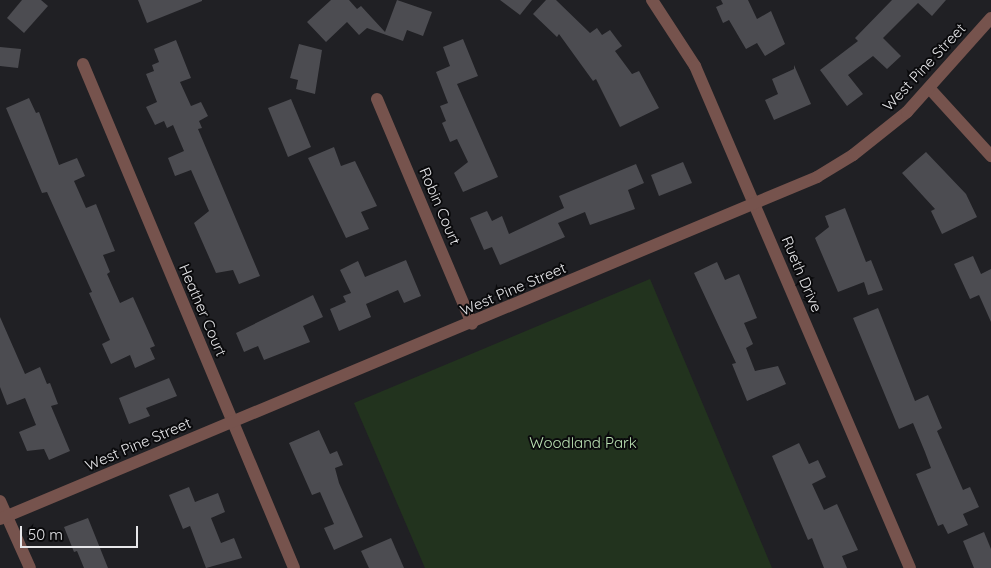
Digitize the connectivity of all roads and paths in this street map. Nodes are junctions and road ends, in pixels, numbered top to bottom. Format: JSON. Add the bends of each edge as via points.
{"nodes":[{"id":1,"x":652,"y":0,"type":"edge"},
{"id":2,"x":991,"y":18,"type":"edge"},
{"id":3,"x":83,"y":64,"type":"dead end"},
{"id":4,"x":930,"y":88,"type":"junction"},
{"id":5,"x":377,"y":99,"type":"dead end"},
{"id":6,"x":991,"y":156,"type":"edge"},
{"id":7,"x":755,"y":205,"type":"junction"},
{"id":8,"x":472,"y":324,"type":"junction"},
{"id":9,"x":232,"y":422,"type":"junction"},
{"id":10,"x":0,"y":500,"type":"edge"},
{"id":11,"x":3,"y":517,"type":"edge"},
{"id":12,"x":30,"y":568,"type":"edge"},
{"id":13,"x":294,"y":568,"type":"edge"},
{"id":14,"x":910,"y":568,"type":"edge"}],
"edges":[{"from":1,"to":7,"type":"street","name":"Rueth Drive","via":[[695,66]]},
{"from":2,"to":4,"type":"street","name":"West Pine Street"},
{"from":3,"to":9,"type":"street","name":"Heather Court"},
{"from":4,"to":6,"type":"street"},
{"from":4,"to":7,"type":"street","name":"West Pine Street","via":[[853,155],[817,177]]},
{"from":5,"to":8,"type":"street","name":"Robin Court"},
{"from":7,"to":8,"type":"street","name":"West Pine Street"},
{"from":7,"to":14,"type":"street","name":"Rueth Drive"},
{"from":8,"to":9,"type":"street","name":"West Pine Street"},
{"from":9,"to":11,"type":"street","name":"West Pine Street"},
{"from":9,"to":13,"type":"street","name":"Heather Court"},
{"from":10,"to":11,"type":"street"},
{"from":11,"to":12,"type":"street"}]}
